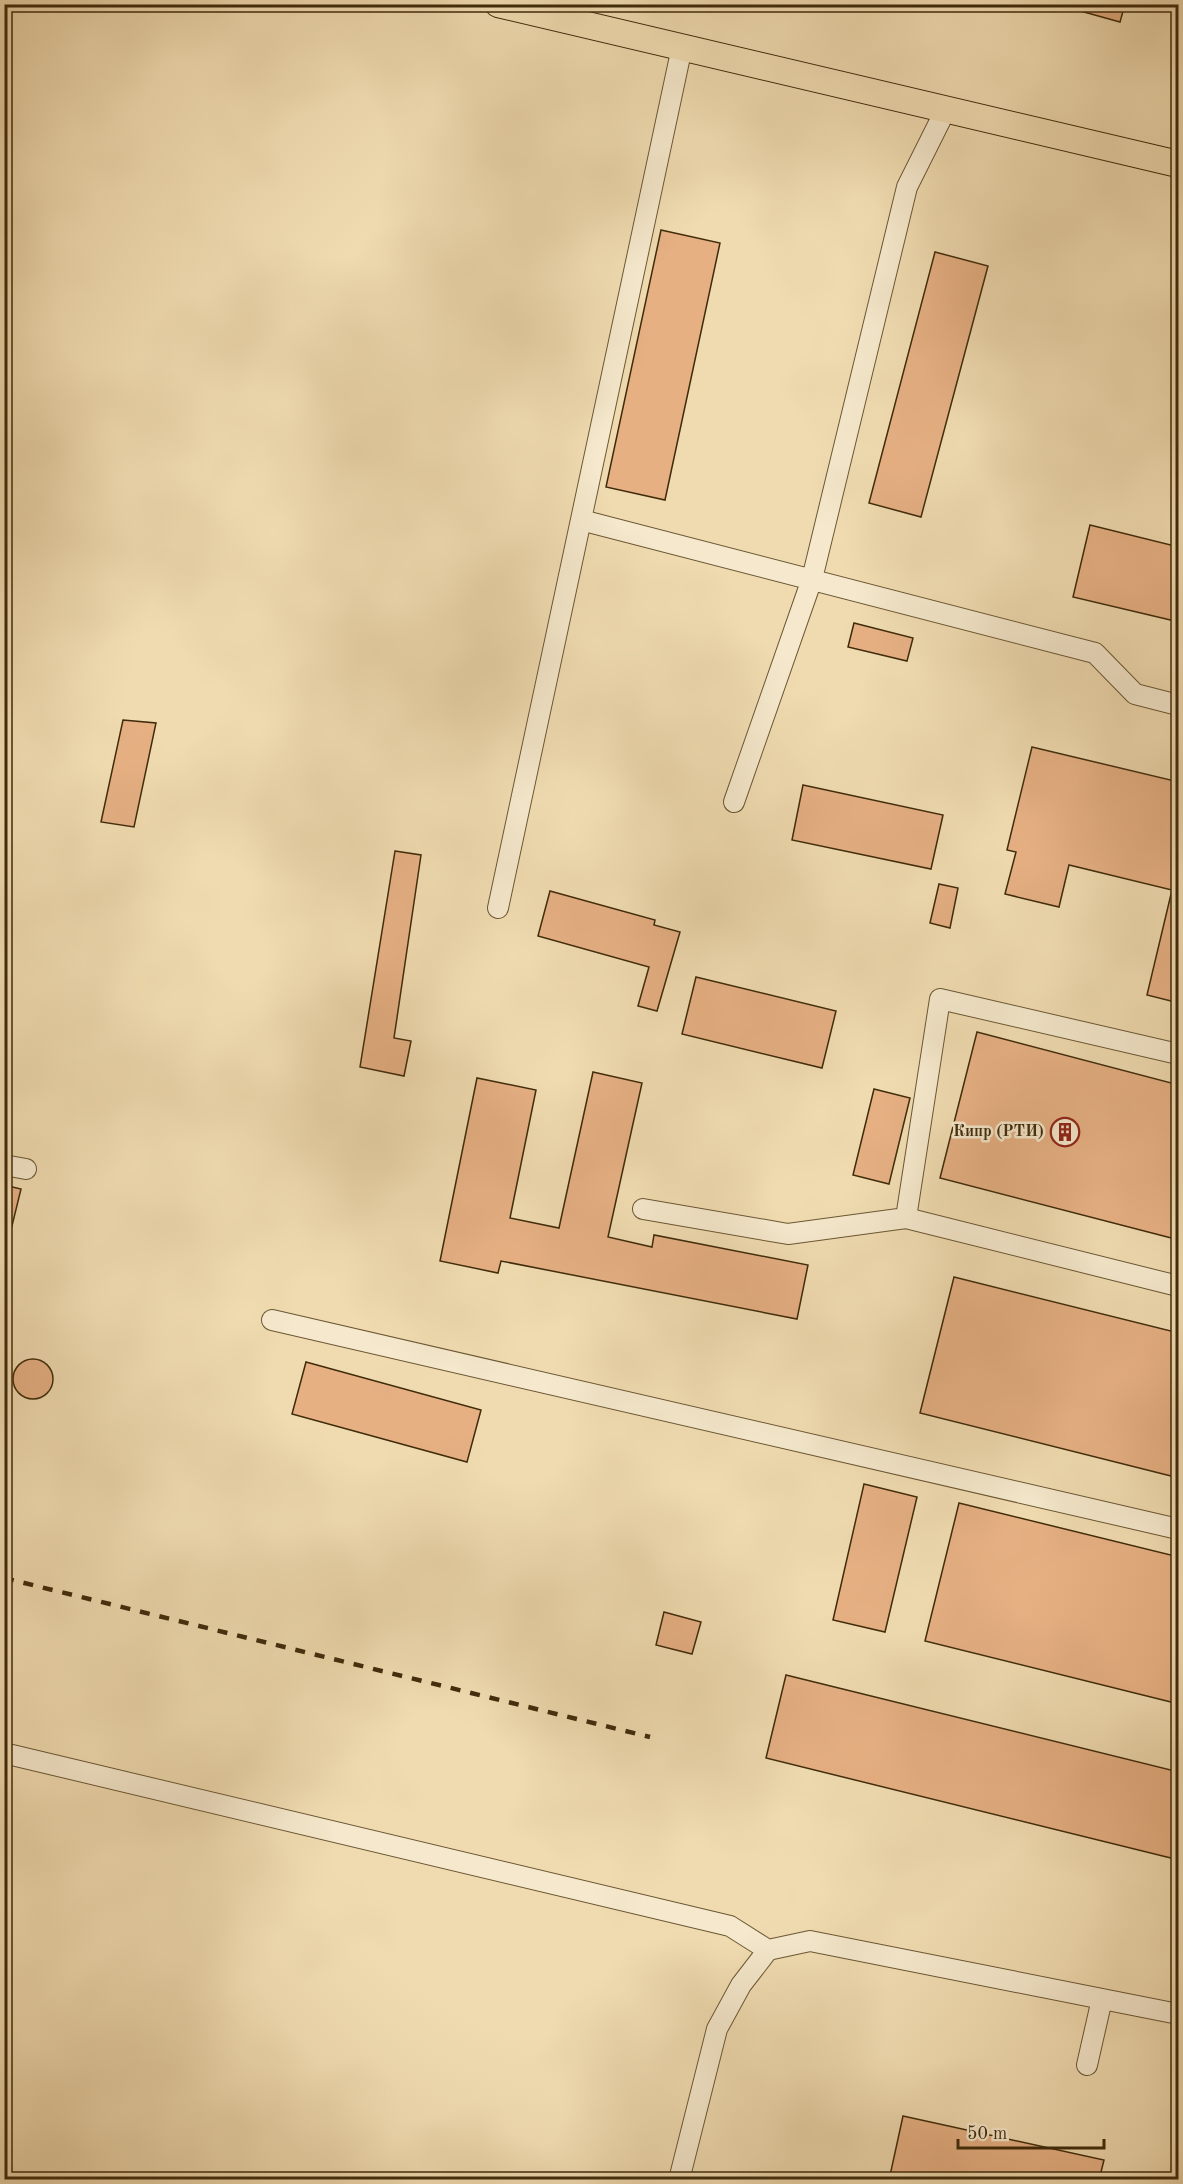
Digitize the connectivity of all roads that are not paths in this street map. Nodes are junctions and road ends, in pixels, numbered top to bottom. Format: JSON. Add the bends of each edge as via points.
{"nodes":[{"id":1,"x":498,"y":4,"type":"edge"},
{"id":2,"x":682,"y":46,"type":"junction"},
{"id":3,"x":946,"y":109,"type":"junction"},
{"id":4,"x":1179,"y":164,"type":"edge"},
{"id":5,"x":581,"y":520,"type":"junction"},
{"id":6,"x":812,"y":579,"type":"junction"},
{"id":7,"x":1179,"y":705,"type":"edge"},
{"id":8,"x":734,"y":802,"type":"dead end"},
{"id":9,"x":498,"y":908,"type":"dead end"},
{"id":10,"x":1179,"y":1054,"type":"edge"},
{"id":11,"x":4,"y":1165,"type":"edge"},
{"id":12,"x":26,"y":1169,"type":"dead end"},
{"id":13,"x":643,"y":1209,"type":"dead end"},
{"id":14,"x":906,"y":1218,"type":"junction"},
{"id":15,"x":1179,"y":1286,"type":"edge"},
{"id":16,"x":273,"y":1320,"type":"dead end"},
{"id":17,"x":1179,"y":1529,"type":"edge"},
{"id":18,"x":4,"y":1757,"type":"edge"},
{"id":19,"x":768,"y":1950,"type":"junction"},
{"id":20,"x":1102,"y":1999,"type":"junction"},
{"id":21,"x":1179,"y":2014,"type":"edge"},
{"id":22,"x":1087,"y":2065,"type":"dead end"},
{"id":23,"x":680,"y":2180,"type":"edge"}],
"edges":[{"from":1,"to":2,"type":"main road"},
{"from":2,"to":3,"type":"main road"},
{"from":2,"to":5,"type":"street"},
{"from":3,"to":4,"type":"main road"},
{"from":3,"to":6,"type":"street","via":[[907,187]]},
{"from":5,"to":6,"type":"street"},
{"from":5,"to":9,"type":"street"},
{"from":6,"to":7,"type":"street","via":[[1095,653],[1135,694]]},
{"from":6,"to":8,"type":"street"},
{"from":10,"to":14,"type":"street","via":[[940,999]]},
{"from":11,"to":12,"type":"street"},
{"from":13,"to":14,"type":"street","via":[[788,1234]]},
{"from":14,"to":15,"type":"street"},
{"from":16,"to":17,"type":"street"},
{"from":18,"to":19,"type":"street","via":[[12,1755],[730,1926]]},
{"from":19,"to":20,"type":"street","via":[[810,1941]]},
{"from":19,"to":23,"type":"street","via":[[741,1985],[717,2029]]},
{"from":20,"to":21,"type":"street"},
{"from":20,"to":22,"type":"street"}]}
